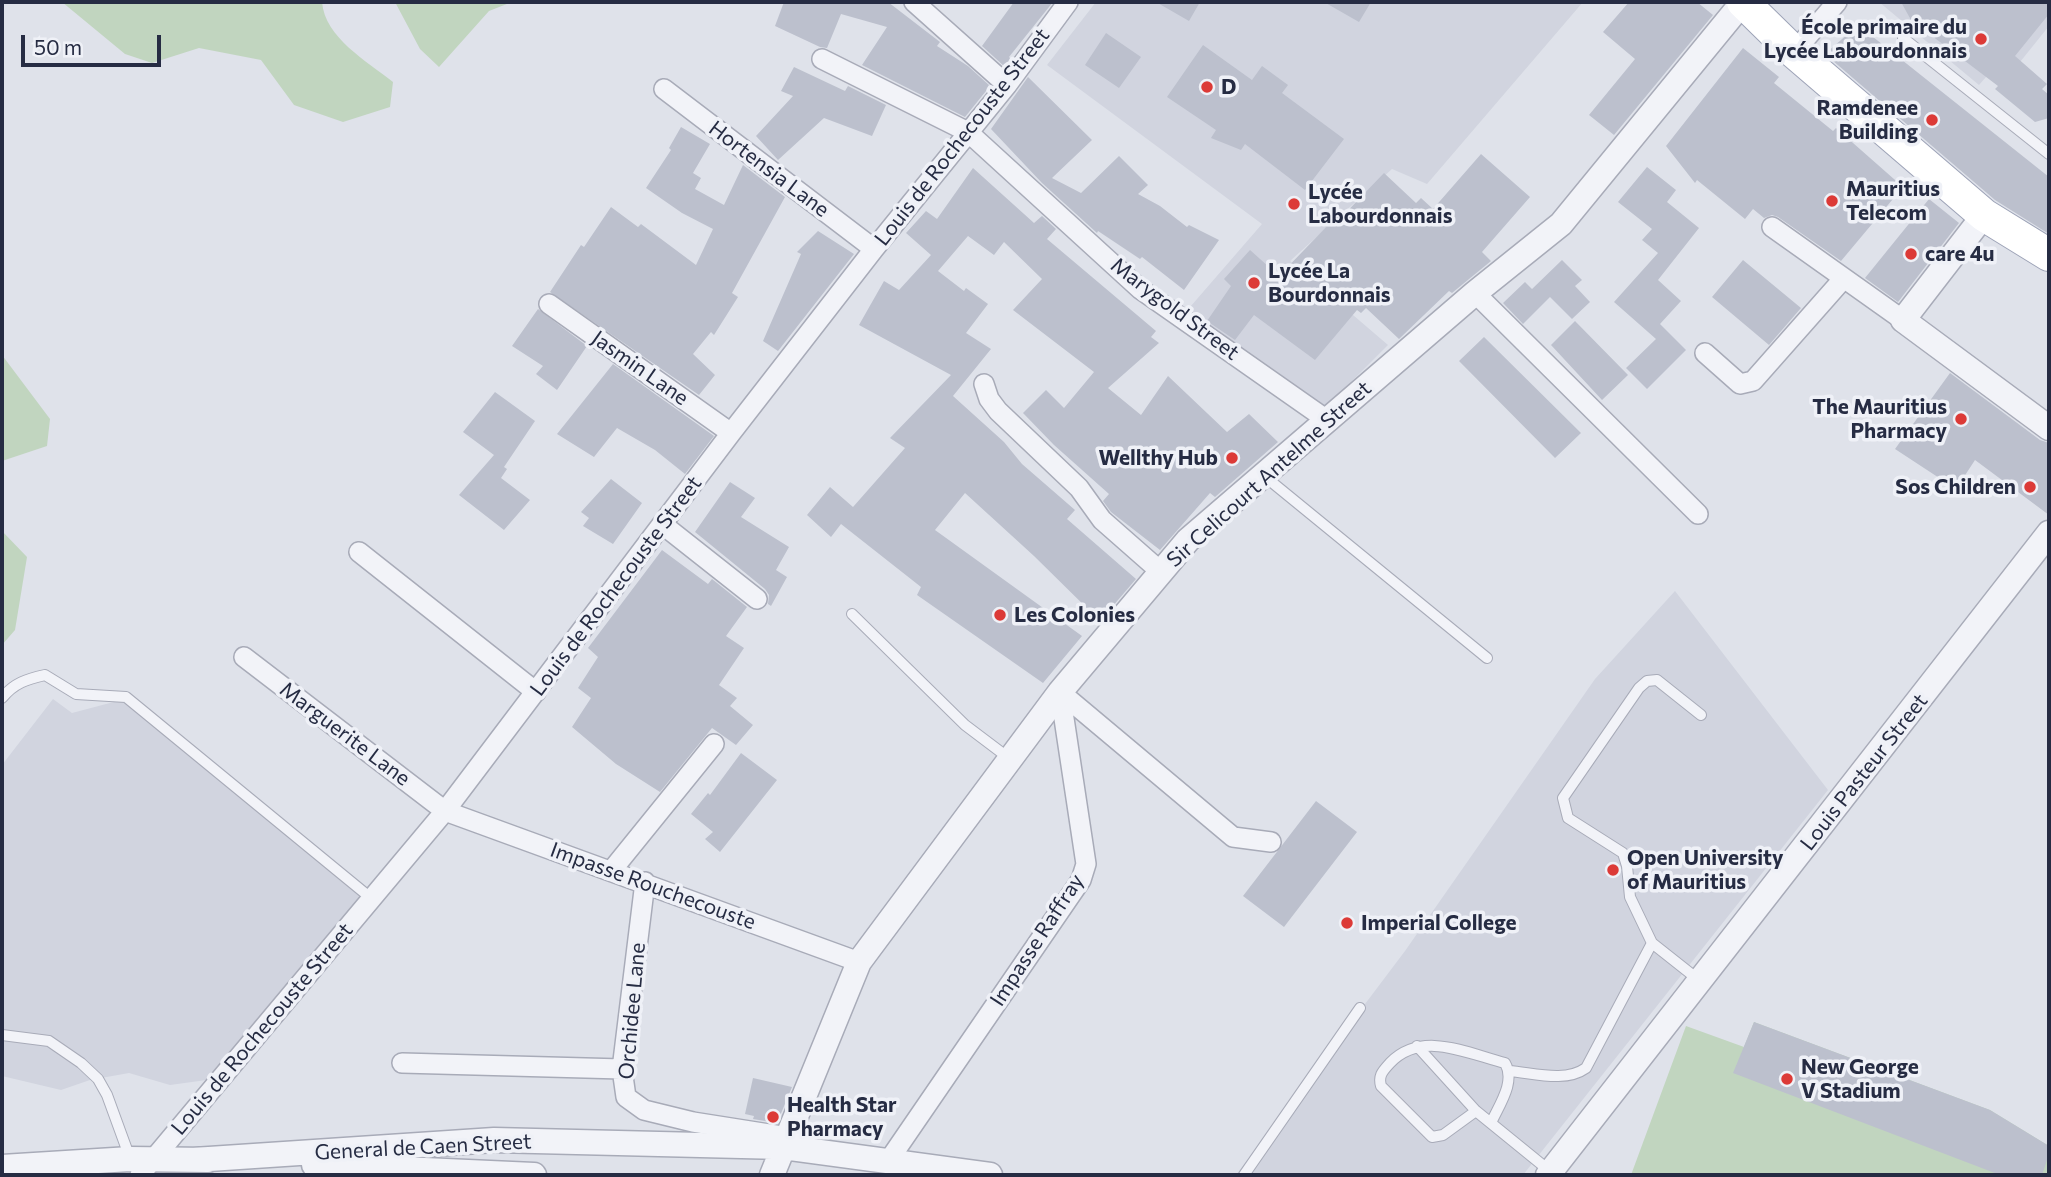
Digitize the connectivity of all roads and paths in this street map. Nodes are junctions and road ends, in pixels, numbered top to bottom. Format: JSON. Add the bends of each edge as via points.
{"nodes":[{"id":1,"x":914,"y":2,"type":"edge"},
{"id":2,"x":1068,"y":2,"type":"edge"},
{"id":3,"x":1743,"y":2,"type":"edge"},
{"id":4,"x":1837,"y":2,"type":"edge"},
{"id":5,"x":1903,"y":38,"type":"dead end"},
{"id":6,"x":1794,"y":52,"type":"junction"},
{"id":7,"x":822,"y":59,"type":"dead end"},
{"id":8,"x":1007,"y":85,"type":"junction"},
{"id":9,"x":664,"y":89,"type":"dead end"},
{"id":10,"x":968,"y":132,"type":"junction"},
{"id":11,"x":2049,"y":154,"type":"edge"},
{"id":12,"x":1984,"y":215,"type":"junction"},
{"id":13,"x":1772,"y":227,"type":"dead end"},
{"id":14,"x":874,"y":249,"type":"junction"},
{"id":15,"x":2049,"y":255,"type":"edge"},
{"id":16,"x":1844,"y":278,"type":"junction"},
{"id":17,"x":1475,"y":293,"type":"junction"},
{"id":18,"x":549,"y":303,"type":"dead end"},
{"id":19,"x":1903,"y":320,"type":"junction"},
{"id":20,"x":1704,"y":354,"type":"dead end"},
{"id":21,"x":984,"y":384,"type":"dead end"},
{"id":22,"x":1327,"y":420,"type":"junction"},
{"id":23,"x":2049,"y":428,"type":"edge"},
{"id":24,"x":732,"y":433,"type":"junction"},
{"id":25,"x":1263,"y":475,"type":"junction"},
{"id":26,"x":1698,"y":514,"type":"dead end"},
{"id":27,"x":662,"y":524,"type":"junction"},
{"id":28,"x":2049,"y":533,"type":"edge"},
{"id":29,"x":359,"y":552,"type":"dead end"},
{"id":30,"x":1160,"y":571,"type":"junction"},
{"id":31,"x":757,"y":599,"type":"dead end"},
{"id":32,"x":852,"y":614,"type":"dead end"},
{"id":33,"x":244,"y":657,"type":"dead end"},
{"id":34,"x":1487,"y":658,"type":"dead end"},
{"id":35,"x":536,"y":692,"type":"junction"},
{"id":36,"x":1060,"y":692,"type":"junction"},
{"id":37,"x":2,"y":698,"type":"edge"},
{"id":38,"x":1701,"y":715,"type":"dead end"},
{"id":39,"x":714,"y":744,"type":"dead end"},
{"id":40,"x":1010,"y":760,"type":"junction"},
{"id":41,"x":446,"y":811,"type":"junction"},
{"id":42,"x":1271,"y":842,"type":"dead end"},
{"id":43,"x":612,"y":870,"type":"junction"},
{"id":44,"x":646,"y":882,"type":"junction"},
{"id":45,"x":372,"y":899,"type":"junction"},
{"id":46,"x":1652,"y":943,"type":"junction"},
{"id":47,"x":859,"y":962,"type":"junction"},
{"id":48,"x":1700,"y":982,"type":"junction"},
{"id":49,"x":1360,"y":1008,"type":"dead end"},
{"id":50,"x":2,"y":1035,"type":"edge"},
{"id":51,"x":1418,"y":1046,"type":"junction"},
{"id":52,"x":402,"y":1063,"type":"dead end"},
{"id":53,"x":622,"y":1069,"type":"junction"},
{"id":54,"x":1510,"y":1071,"type":"junction"},
{"id":55,"x":1476,"y":1111,"type":"junction"},
{"id":56,"x":1491,"y":1123,"type":"junction"},
{"id":57,"x":785,"y":1142,"type":"junction"},
{"id":58,"x":194,"y":1160,"type":"junction"},
{"id":59,"x":889,"y":1160,"type":"junction"},
{"id":60,"x":140,"y":1165,"type":"edge"},
{"id":61,"x":2,"y":1167,"type":"edge"},
{"id":62,"x":476,"y":1174,"type":"edge"},
{"id":63,"x":1550,"y":1174,"type":"edge"},
{"id":64,"x":534,"y":1175,"type":"edge"},
{"id":65,"x":772,"y":1175,"type":"edge"},
{"id":66,"x":990,"y":1175,"type":"edge"},
{"id":67,"x":1244,"y":1175,"type":"edge"}],
"edges":[{"from":1,"to":8,"type":"street"},
{"from":2,"to":8,"type":"street","name":"Louis de Rochecouste Street"},
{"from":3,"to":6,"type":"main road"},
{"from":3,"to":17,"type":"street","name":"Sir Celicourt Antelme Street","via":[[1561,223]]},
{"from":4,"to":6,"type":"street"},
{"from":5,"to":11,"type":"lane"},
{"from":6,"to":12,"type":"main road"},
{"from":7,"to":10,"type":"street","name":"Marygold Street"},
{"from":8,"to":10,"type":"street","name":"Louis de Rochecouste Street"},
{"from":9,"to":14,"type":"street","name":"Hortensia Lane"},
{"from":10,"to":14,"type":"street","name":"Louis de Rochecouste Street"},
{"from":10,"to":22,"type":"street","name":"Marygold Street","via":[[1140,289]]},
{"from":12,"to":15,"type":"main road"},
{"from":12,"to":19,"type":"street"},
{"from":13,"to":16,"type":"street"},
{"from":14,"to":24,"type":"street","name":"Louis de Rochecouste Street"},
{"from":16,"to":19,"type":"street"},
{"from":16,"to":20,"type":"street","via":[[1753,381],[1740,384]]},
{"from":17,"to":22,"type":"street","name":"Sir Celicourt Antelme Street"},
{"from":17,"to":26,"type":"street"},
{"from":18,"to":24,"type":"street","name":"Jasmin Lane"},
{"from":19,"to":23,"type":"street"},
{"from":21,"to":30,"type":"street","via":[[998,411],[1079,488],[1102,520]]},
{"from":22,"to":25,"type":"street","name":"Sir Celicourt Antelme Street"},
{"from":24,"to":27,"type":"street","name":"Louis de Rochecouste Street"},
{"from":25,"to":30,"type":"street","name":"Sir Celicourt Antelme Street","via":[[1188,540]]},
{"from":25,"to":34,"type":"lane"},
{"from":27,"to":31,"type":"street"},
{"from":27,"to":35,"type":"street","name":"Louis de Rochecouste Street"},
{"from":28,"to":48,"type":"street","name":"Louis Pasteur Street"},
{"from":29,"to":35,"type":"street"},
{"from":30,"to":36,"type":"street","name":"Sir Celicourt Antelme Street"},
{"from":32,"to":40,"type":"lane","via":[[965,725]]},
{"from":33,"to":41,"type":"street","name":"Marguerite Lane"},
{"from":35,"to":41,"type":"street","name":"Louis de Rochecouste Street"},
{"from":36,"to":40,"type":"street","name":"Sir Celicourt Antelme Street"},
{"from":36,"to":42,"type":"street","via":[[1233,837]]},
{"from":36,"to":59,"type":"street","name":"Impasse Raffray","via":[[1086,864],[1081,880]]},
{"from":37,"to":45,"type":"lane","via":[[22,681],[45,675],[76,694],[126,697]]},
{"from":38,"to":46,"type":"lane","via":[[1657,680],[1647,681],[1563,798],[1568,818],[1623,853],[1630,897]]},
{"from":39,"to":43,"type":"street"},
{"from":40,"to":47,"type":"street","name":"Sir Celicourt Antelme Street"},
{"from":41,"to":43,"type":"street","name":"Impasse Rouchecouste"},
{"from":41,"to":45,"type":"street","name":"Louis de Rochecouste Street"},
{"from":43,"to":44,"type":"street","name":"Impasse Rouchecouste"},
{"from":44,"to":47,"type":"street","name":"Impasse Rouchecouste"},
{"from":44,"to":53,"type":"street","name":"Orchidee Lane"},
{"from":45,"to":60,"type":"street","name":"Louis de Rochecouste Street"},
{"from":46,"to":48,"type":"lane"},
{"from":46,"to":54,"type":"lane","via":[[1586,1068],[1575,1076]]},
{"from":47,"to":57,"type":"street","name":"Sir Celicourt Antelme Street"},
{"from":48,"to":63,"type":"street","name":"Louis Pasteur Street"},
{"from":49,"to":67,"type":"lane"},
{"from":50,"to":60,"type":"lane","via":[[49,1041],[98,1079]]},
{"from":51,"to":54,"type":"lane","via":[[1431,1044],[1505,1063]]},
{"from":51,"to":55,"type":"lane"},
{"from":51,"to":55,"type":"lane","via":[[1399,1054],[1380,1073],[1381,1086],[1432,1137],[1443,1135]]},
{"from":52,"to":53,"type":"street"},
{"from":53,"to":57,"type":"street","name":"Orchidee Lane","via":[[626,1097],[644,1110]]},
{"from":54,"to":56,"type":"lane"},
{"from":55,"to":56,"type":"lane"},
{"from":56,"to":63,"type":"lane"},
{"from":57,"to":58,"type":"street","name":"General de Caen Street","via":[[494,1140]]},
{"from":57,"to":59,"type":"street","name":"General de Caen Street"},
{"from":57,"to":65,"type":"street","name":"Sir Celicourt Antelme Street"},
{"from":58,"to":60,"type":"street"},
{"from":58,"to":62,"type":"street","name":"General de Caen Street"},
{"from":59,"to":66,"type":"street","name":"General de Caen Street"},
{"from":60,"to":61,"type":"street"},
{"from":62,"to":64,"type":"street","name":"General de Caen Street"}]}
